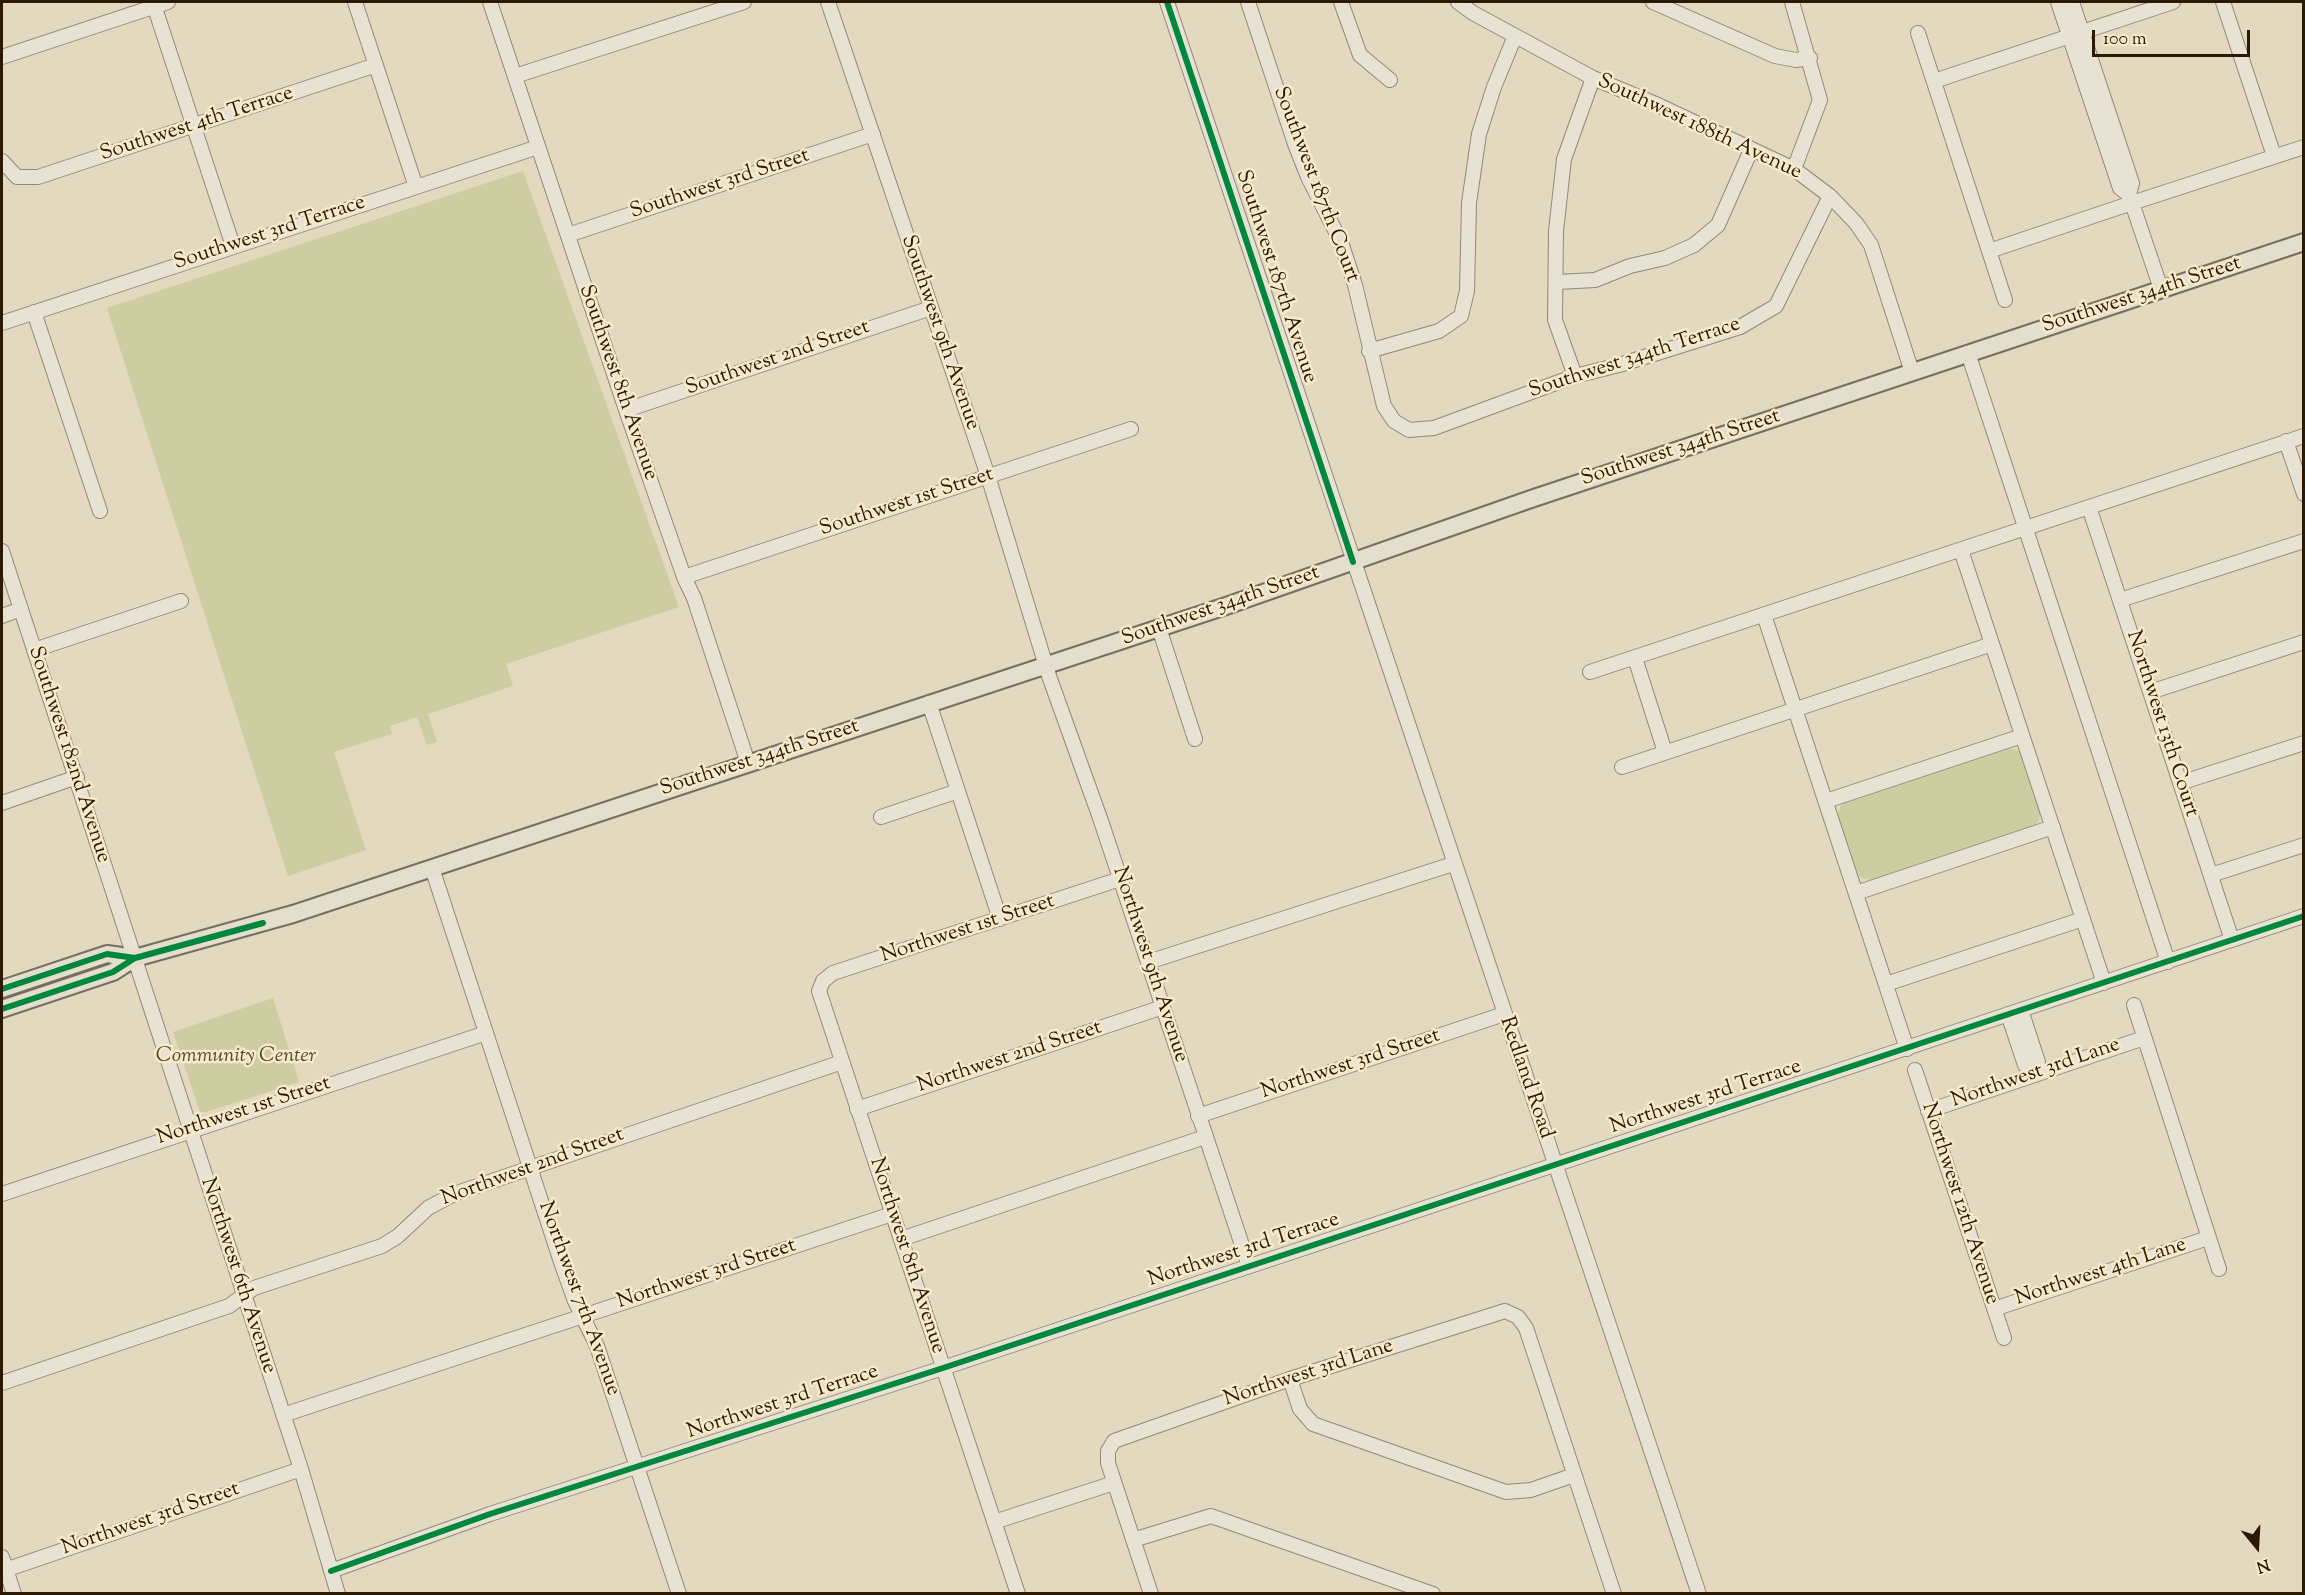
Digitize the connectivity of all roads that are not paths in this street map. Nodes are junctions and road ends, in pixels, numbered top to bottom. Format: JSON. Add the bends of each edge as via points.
{"nodes":[{"id":1,"x":355,"y":2,"type":"edge"},
{"id":2,"x":490,"y":2,"type":"edge"},
{"id":3,"x":744,"y":2,"type":"edge"},
{"id":4,"x":828,"y":2,"type":"edge"},
{"id":5,"x":1167,"y":2,"type":"edge"},
{"id":6,"x":1248,"y":2,"type":"edge"},
{"id":7,"x":1341,"y":2,"type":"edge"},
{"id":8,"x":1458,"y":2,"type":"edge"},
{"id":9,"x":1653,"y":2,"type":"edge"},
{"id":10,"x":1792,"y":2,"type":"edge"},
{"id":11,"x":2058,"y":2,"type":"edge"},
{"id":12,"x":2072,"y":2,"type":"edge"},
{"id":13,"x":2173,"y":2,"type":"edge"},
{"id":14,"x":2223,"y":2,"type":"edge"},
{"id":15,"x":159,"y":3,"type":"edge"},
{"id":16,"x":1918,"y":33,"type":"dead end"},
{"id":17,"x":2075,"y":34,"type":"junction"},
{"id":18,"x":1515,"y":36,"type":"junction"},
{"id":19,"x":2,"y":57,"type":"edge"},
{"id":20,"x":1810,"y":58,"type":"junction"},
{"id":21,"x":376,"y":65,"type":"junction"},
{"id":22,"x":514,"y":76,"type":"junction"},
{"id":23,"x":1593,"y":78,"type":"junction"},
{"id":24,"x":1390,"y":80,"type":"dead end"},
{"id":25,"x":1934,"y":81,"type":"junction"},
{"id":26,"x":193,"y":126,"type":"junction"},
{"id":27,"x":873,"y":134,"type":"junction"},
{"id":28,"x":538,"y":147,"type":"junction"},
{"id":29,"x":2304,"y":147,"type":"edge"},
{"id":30,"x":1751,"y":150,"type":"junction"},
{"id":31,"x":2274,"y":156,"type":"junction"},
{"id":32,"x":2,"y":161,"type":"edge"},
{"id":33,"x":1794,"y":169,"type":"junction"},
{"id":34,"x":416,"y":187,"type":"junction"},
{"id":35,"x":1830,"y":196,"type":"junction"},
{"id":36,"x":2131,"y":199,"type":"junction"},
{"id":37,"x":568,"y":235,"type":"junction"},
{"id":38,"x":2304,"y":242,"type":"edge"},
{"id":39,"x":233,"y":246,"type":"junction"},
{"id":40,"x":1989,"y":251,"type":"junction"},
{"id":41,"x":1557,"y":282,"type":"junction"},
{"id":42,"x":2161,"y":289,"type":"junction"},
{"id":43,"x":2005,"y":300,"type":"dead end"},
{"id":44,"x":931,"y":308,"type":"junction"},
{"id":45,"x":34,"y":312,"type":"junction"},
{"id":46,"x":2,"y":323,"type":"edge"},
{"id":47,"x":1369,"y":351,"type":"junction"},
{"id":48,"x":1968,"y":353,"type":"junction"},
{"id":49,"x":1912,"y":372,"type":"junction"},
{"id":50,"x":1575,"y":376,"type":"junction"},
{"id":51,"x":626,"y":410,"type":"junction"},
{"id":52,"x":1131,"y":429,"type":"dead end"},
{"id":53,"x":1409,"y":430,"type":"joint"},
{"id":54,"x":2304,"y":436,"type":"edge"},
{"id":55,"x":2286,"y":441,"type":"junction"},
{"id":56,"x":988,"y":476,"type":"junction"},
{"id":57,"x":2304,"y":494,"type":"edge"},
{"id":58,"x":2089,"y":507,"type":"junction"},
{"id":59,"x":100,"y":511,"type":"dead end"},
{"id":60,"x":2025,"y":529,"type":"junction"},
{"id":61,"x":2304,"y":541,"type":"edge"},
{"id":62,"x":1961,"y":550,"type":"junction"},
{"id":63,"x":2,"y":551,"type":"edge"},
{"id":64,"x":1353,"y":562,"type":"junction"},
{"id":65,"x":684,"y":577,"type":"junction"},
{"id":66,"x":2120,"y":600,"type":"junction"},
{"id":67,"x":181,"y":601,"type":"dead end"},
{"id":68,"x":21,"y":609,"type":"junction"},
{"id":69,"x":1764,"y":615,"type":"junction"},
{"id":70,"x":2,"y":616,"type":"edge"},
{"id":71,"x":1159,"y":628,"type":"junction"},
{"id":72,"x":2304,"y":642,"type":"edge"},
{"id":73,"x":1992,"y":644,"type":"junction"},
{"id":74,"x":34,"y":650,"type":"junction"},
{"id":75,"x":1635,"y":658,"type":"junction"},
{"id":76,"x":1046,"y":665,"type":"junction"},
{"id":77,"x":1590,"y":672,"type":"dead end"},
{"id":78,"x":2150,"y":692,"type":"junction"},
{"id":79,"x":928,"y":704,"type":"junction"},
{"id":80,"x":1795,"y":709,"type":"junction"},
{"id":81,"x":2022,"y":736,"type":"junction"},
{"id":82,"x":1195,"y":739,"type":"dead end"},
{"id":83,"x":2304,"y":743,"type":"edge"},
{"id":84,"x":1665,"y":752,"type":"junction"},
{"id":85,"x":748,"y":763,"type":"junction"},
{"id":86,"x":1622,"y":767,"type":"dead end"},
{"id":87,"x":77,"y":777,"type":"junction"},
{"id":88,"x":2180,"y":783,"type":"junction"},
{"id":89,"x":958,"y":790,"type":"junction"},
{"id":90,"x":1826,"y":801,"type":"junction"},
{"id":91,"x":2,"y":803,"type":"edge"},
{"id":92,"x":881,"y":817,"type":"dead end"},
{"id":93,"x":2053,"y":827,"type":"junction"},
{"id":94,"x":2304,"y":845,"type":"edge"},
{"id":95,"x":1453,"y":864,"type":"junction"},
{"id":96,"x":432,"y":868,"type":"junction"},
{"id":97,"x":2211,"y":875,"type":"junction"},
{"id":98,"x":1120,"y":879,"type":"junction"},
{"id":99,"x":1856,"y":893,"type":"junction"},
{"id":100,"x":2304,"y":916,"type":"edge"},
{"id":101,"x":1000,"y":919,"type":"junction"},
{"id":102,"x":2083,"y":919,"type":"junction"},
{"id":103,"x":2232,"y":940,"type":"junction"},
{"id":104,"x":135,"y":958,"type":"junction"},
{"id":105,"x":1148,"y":962,"type":"junction"},
{"id":106,"x":2168,"y":962,"type":"junction"},
{"id":107,"x":2104,"y":983,"type":"junction"},
{"id":108,"x":1886,"y":984,"type":"junction"},
{"id":109,"x":820,"y":986,"type":"joint"},
{"id":110,"x":2,"y":989,"type":"edge"},
{"id":111,"x":2134,"y":1005,"type":"dead end"},
{"id":112,"x":1163,"y":1007,"type":"junction"},
{"id":113,"x":2,"y":1009,"type":"edge"},
{"id":114,"x":2014,"y":1012,"type":"junction"},
{"id":115,"x":1504,"y":1014,"type":"junction"},
{"id":116,"x":486,"y":1034,"type":"junction"},
{"id":117,"x":2144,"y":1038,"type":"junction"},
{"id":118,"x":1907,"y":1049,"type":"junction"},
{"id":119,"x":842,"y":1062,"type":"junction"},
{"id":120,"x":1915,"y":1070,"type":"dead end"},
{"id":121,"x":2035,"y":1075,"type":"junction"},
{"id":122,"x":857,"y":1109,"type":"junction"},
{"id":123,"x":1928,"y":1111,"type":"junction"},
{"id":124,"x":1198,"y":1116,"type":"junction"},
{"id":125,"x":190,"y":1130,"type":"junction"},
{"id":126,"x":1205,"y":1137,"type":"junction"},
{"id":127,"x":1555,"y":1166,"type":"junction"},
{"id":128,"x":530,"y":1168,"type":"junction"},
{"id":129,"x":2,"y":1194,"type":"edge"},
{"id":130,"x":892,"y":1214,"type":"junction"},
{"id":131,"x":2208,"y":1238,"type":"junction"},
{"id":132,"x":901,"y":1239,"type":"junction"},
{"id":133,"x":1249,"y":1266,"type":"junction"},
{"id":134,"x":2219,"y":1269,"type":"dead end"},
{"id":135,"x":243,"y":1296,"type":"junction"},
{"id":136,"x":1994,"y":1309,"type":"junction"},
{"id":137,"x":583,"y":1316,"type":"junction"},
{"id":138,"x":2004,"y":1338,"type":"dead end"},
{"id":139,"x":943,"y":1368,"type":"junction"},
{"id":140,"x":1290,"y":1379,"type":"junction"},
{"id":141,"x":2,"y":1383,"type":"edge"},
{"id":142,"x":283,"y":1414,"type":"junction"},
{"id":143,"x":637,"y":1467,"type":"junction"},
{"id":144,"x":301,"y":1469,"type":"junction"},
{"id":145,"x":1574,"y":1475,"type":"junction"},
{"id":146,"x":1114,"y":1483,"type":"junction"},
{"id":147,"x":994,"y":1521,"type":"junction"},
{"id":148,"x":1133,"y":1540,"type":"junction"},
{"id":149,"x":3,"y":1566,"type":"edge"},
{"id":150,"x":331,"y":1572,"type":"junction"},
{"id":151,"x":14,"y":1593,"type":"edge"},
{"id":152,"x":338,"y":1593,"type":"edge"},
{"id":153,"x":679,"y":1593,"type":"edge"},
{"id":154,"x":1018,"y":1593,"type":"edge"},
{"id":155,"x":1151,"y":1593,"type":"edge"},
{"id":156,"x":1433,"y":1593,"type":"edge"},
{"id":157,"x":1614,"y":1593,"type":"edge"},
{"id":158,"x":1699,"y":1593,"type":"edge"}],
"edges":[{"from":1,"to":21,"type":"street"},
{"from":2,"to":22,"type":"street","name":"Southwest 8th Avenue"},
{"from":3,"to":22,"type":"street"},
{"from":4,"to":27,"type":"street","name":"Southwest 9th Avenue"},
{"from":5,"to":64,"type":"street","name":"Southwest 187th Avenue"},
{"from":6,"to":47,"type":"street","name":"Southwest 187th Court","via":[[1295,144],[1341,242]]},
{"from":7,"to":24,"type":"street","via":[[1360,55]]},
{"from":8,"to":18,"type":"street","name":"Southwest 188th Avenue"},
{"from":9,"to":20,"type":"street","via":[[1775,56]]},
{"from":10,"to":20,"type":"street"},
{"from":11,"to":17,"type":"street"},
{"from":12,"to":17,"type":"street"},
{"from":13,"to":17,"type":"street"},
{"from":14,"to":31,"type":"street"},
{"from":15,"to":19,"type":"street"},
{"from":15,"to":26,"type":"street"},
{"from":16,"to":25,"type":"street"},
{"from":17,"to":25,"type":"street"},
{"from":17,"to":36,"type":"street","via":[[2132,183]]},
{"from":18,"to":23,"type":"street","name":"Southwest 188th Avenue"},
{"from":18,"to":47,"type":"street","via":[[1479,135],[1469,203],[1467,291],[1461,316],[1439,331]]},
{"from":20,"to":33,"type":"street","via":[[1820,100]]},
{"from":21,"to":26,"type":"street","name":"Southwest 4th Terrace"},
{"from":21,"to":34,"type":"street"},
{"from":22,"to":28,"type":"street","name":"Southwest 8th Avenue"},
{"from":23,"to":30,"type":"street","name":"Southwest 188th Avenue"},
{"from":23,"to":41,"type":"street","via":[[1564,159],[1556,231]]},
{"from":25,"to":40,"type":"street"},
{"from":26,"to":32,"type":"street","name":"Southwest 4th Terrace","via":[[38,177],[17,177]]},
{"from":26,"to":39,"type":"street"},
{"from":27,"to":37,"type":"street","name":"Southwest 3rd Street"},
{"from":27,"to":44,"type":"street","name":"Southwest 9th Avenue"},
{"from":28,"to":34,"type":"street","name":"Southwest 3rd Terrace"},
{"from":28,"to":37,"type":"street","name":"Southwest 8th Avenue"},
{"from":29,"to":31,"type":"street"},
{"from":30,"to":33,"type":"street","name":"Southwest 188th Avenue"},
{"from":30,"to":41,"type":"street","via":[[1718,225],[1694,245],[1595,280]]},
{"from":31,"to":36,"type":"street"},
{"from":33,"to":35,"type":"street","name":"Southwest 188th Avenue"},
{"from":34,"to":39,"type":"street","name":"Southwest 3rd Terrace"},
{"from":35,"to":49,"type":"street","name":"Southwest 188th Avenue","via":[[1856,223],[1870,246]]},
{"from":35,"to":50,"type":"street","name":"Southwest 344th Terrace","via":[[1776,306],[1740,327]]},
{"from":36,"to":40,"type":"street"},
{"from":36,"to":42,"type":"street"},
{"from":37,"to":51,"type":"street","name":"Southwest 8th Avenue"},
{"from":38,"to":42,"type":"main road","name":"Southwest 344th Street"},
{"from":39,"to":45,"type":"street","name":"Southwest 3rd Terrace"},
{"from":40,"to":43,"type":"street"},
{"from":41,"to":50,"type":"street","via":[[1555,320]]},
{"from":42,"to":48,"type":"main road","name":"Southwest 344th Street"},
{"from":44,"to":51,"type":"street","name":"Southwest 2nd Street"},
{"from":44,"to":56,"type":"street","name":"Southwest 9th Avenue"},
{"from":45,"to":46,"type":"street","name":"Southwest 3rd Terrace"},
{"from":45,"to":59,"type":"street"},
{"from":47,"to":53,"type":"street","name":"Southwest 187th Court","via":[[1384,406],[1394,421]]},
{"from":48,"to":49,"type":"main road","name":"Southwest 344th Street"},
{"from":48,"to":60,"type":"street"},
{"from":49,"to":64,"type":"main road","name":"Southwest 344th Street"},
{"from":50,"to":53,"type":"street","name":"Southwest 344th Terrace","via":[[1434,428]]},
{"from":51,"to":65,"type":"street","name":"Southwest 8th Avenue"},
{"from":52,"to":56,"type":"street","name":"Southwest 1st Street"},
{"from":54,"to":55,"type":"street"},
{"from":55,"to":57,"type":"street"},
{"from":55,"to":58,"type":"street"},
{"from":56,"to":65,"type":"street","name":"Southwest 1st Street"},
{"from":56,"to":76,"type":"street","name":"Southwest 9th Avenue"},
{"from":58,"to":60,"type":"street"},
{"from":58,"to":66,"type":"street","name":"Northwest 13th Court"},
{"from":60,"to":62,"type":"street"},
{"from":60,"to":106,"type":"street"},
{"from":61,"to":66,"type":"street"},
{"from":62,"to":69,"type":"street"},
{"from":62,"to":73,"type":"street"},
{"from":63,"to":68,"type":"street","name":"Southwest 182nd Avenue"},
{"from":64,"to":71,"type":"main road","name":"Southwest 344th Street"},
{"from":64,"to":95,"type":"street","name":"Redland Road"},
{"from":65,"to":85,"type":"street","name":"Southwest 8th Avenue"},
{"from":66,"to":78,"type":"street","name":"Northwest 13th Court"},
{"from":67,"to":74,"type":"street"},
{"from":68,"to":70,"type":"street"},
{"from":68,"to":74,"type":"street","name":"Southwest 182nd Avenue"},
{"from":69,"to":75,"type":"street"},
{"from":69,"to":80,"type":"street"},
{"from":71,"to":76,"type":"main road","name":"Southwest 344th Street"},
{"from":71,"to":82,"type":"street"},
{"from":72,"to":78,"type":"street"},
{"from":73,"to":80,"type":"street"},
{"from":73,"to":81,"type":"street"},
{"from":74,"to":87,"type":"street","name":"Southwest 182nd Avenue"},
{"from":75,"to":77,"type":"street"},
{"from":75,"to":84,"type":"street"},
{"from":76,"to":79,"type":"main road","name":"Southwest 344th Street"},
{"from":76,"to":98,"type":"street","name":"Northwest 9th Avenue"},
{"from":78,"to":88,"type":"street","name":"Northwest 13th Court"},
{"from":79,"to":85,"type":"main road","name":"Southwest 344th Street"},
{"from":79,"to":89,"type":"street"},
{"from":80,"to":84,"type":"street"},
{"from":80,"to":90,"type":"street"},
{"from":81,"to":90,"type":"street"},
{"from":81,"to":93,"type":"street"},
{"from":83,"to":88,"type":"street"},
{"from":84,"to":86,"type":"street"},
{"from":85,"to":96,"type":"main road","name":"Southwest 344th Street"},
{"from":87,"to":91,"type":"street"},
{"from":87,"to":104,"type":"street","name":"Southwest 182nd Avenue"},
{"from":88,"to":97,"type":"street","name":"Northwest 13th Court"},
{"from":89,"to":92,"type":"street"},
{"from":89,"to":101,"type":"street"},
{"from":90,"to":99,"type":"street"},
{"from":93,"to":99,"type":"street"},
{"from":93,"to":102,"type":"street"},
{"from":94,"to":97,"type":"street"},
{"from":95,"to":105,"type":"street"},
{"from":95,"to":115,"type":"street","name":"Redland Road"},
{"from":96,"to":104,"type":"main road","name":"Southwest 344th Street","via":[[243,930]]},
{"from":96,"to":116,"type":"street","name":"Northwest 7th Avenue"},
{"from":97,"to":103,"type":"street","name":"Northwest 13th Court"},
{"from":98,"to":101,"type":"street","name":"Northwest 1st Street"},
{"from":98,"to":105,"type":"street","name":"Northwest 9th Avenue"},
{"from":99,"to":108,"type":"street"},
{"from":100,"to":103,"type":"street","name":"Northwest 3rd Terrace"},
{"from":101,"to":109,"type":"street","name":"Northwest 1st Street","via":[[833,973]]},
{"from":102,"to":107,"type":"street"},
{"from":102,"to":108,"type":"street"},
{"from":103,"to":106,"type":"street","name":"Northwest 3rd Terrace"},
{"from":104,"to":110,"type":"main road","name":"Southwest 344th Street","via":[[107,954]]},
{"from":104,"to":113,"type":"main road","name":"Southwest 344th Street","via":[[113,972]]},
{"from":104,"to":125,"type":"street","name":"Northwest 6th Avenue"},
{"from":105,"to":112,"type":"street","name":"Northwest 9th Avenue"},
{"from":106,"to":107,"type":"street","name":"Northwest 3rd Terrace"},
{"from":107,"to":114,"type":"street","name":"Northwest 3rd Terrace"},
{"from":108,"to":118,"type":"street"},
{"from":109,"to":119,"type":"street","name":"Northwest 8th Avenue","via":[[820,998]]},
{"from":111,"to":117,"type":"street"},
{"from":112,"to":122,"type":"street","name":"Northwest 2nd Street"},
{"from":112,"to":124,"type":"street","name":"Northwest 9th Avenue"},
{"from":114,"to":118,"type":"street","name":"Northwest 3rd Terrace"},
{"from":114,"to":121,"type":"street","via":[[2038,1062]]},
{"from":115,"to":124,"type":"street","name":"Northwest 3rd Street"},
{"from":115,"to":127,"type":"street","name":"Redland Road"},
{"from":116,"to":125,"type":"street","name":"Northwest 1st Street"},
{"from":116,"to":128,"type":"street","name":"Northwest 7th Avenue"},
{"from":117,"to":121,"type":"street","name":"Northwest 3rd Lane"},
{"from":117,"to":131,"type":"street"},
{"from":118,"to":127,"type":"street","name":"Northwest 3rd Terrace"},
{"from":119,"to":122,"type":"street","name":"Northwest 8th Avenue"},
{"from":119,"to":128,"type":"street","name":"Northwest 2nd Street"},
{"from":120,"to":123,"type":"street","name":"Northwest 12th Avenue"},
{"from":121,"to":123,"type":"street","name":"Northwest 3rd Lane"},
{"from":122,"to":130,"type":"street","name":"Northwest 8th Avenue"},
{"from":123,"to":136,"type":"street","name":"Northwest 12th Avenue"},
{"from":124,"to":126,"type":"street","name":"Northwest 9th Avenue"},
{"from":125,"to":129,"type":"street","name":"Northwest 1st Street"},
{"from":125,"to":135,"type":"street","name":"Northwest 6th Avenue"},
{"from":126,"to":132,"type":"street"},
{"from":126,"to":133,"type":"street","name":"Northwest 9th Avenue"},
{"from":127,"to":133,"type":"street","name":"Northwest 3rd Terrace"},
{"from":127,"to":158,"type":"street","name":"Redland Road"},
{"from":128,"to":135,"type":"street","name":"Northwest 2nd Street","via":[[442,1199],[382,1246],[254,1288]]},
{"from":128,"to":137,"type":"street","name":"Northwest 7th Avenue"},
{"from":130,"to":132,"type":"street","name":"Northwest 8th Avenue"},
{"from":130,"to":137,"type":"street","name":"Northwest 3rd Street"},
{"from":131,"to":134,"type":"street"},
{"from":131,"to":136,"type":"street","name":"Northwest 4th Lane"},
{"from":132,"to":139,"type":"street","name":"Northwest 8th Avenue"},
{"from":133,"to":139,"type":"street","name":"Northwest 3rd Terrace"},
{"from":135,"to":141,"type":"street","name":"Northwest 2nd Street","via":[[229,1306]]},
{"from":135,"to":142,"type":"street","name":"Northwest 6th Avenue"},
{"from":136,"to":138,"type":"street","name":"Northwest 12th Avenue"},
{"from":137,"to":142,"type":"street","name":"Northwest 3rd Street"},
{"from":137,"to":143,"type":"street","name":"Northwest 7th Avenue","via":[[597,1346]]},
{"from":139,"to":143,"type":"street","name":"Northwest 3rd Terrace"},
{"from":139,"to":147,"type":"street","name":"Northwest 8th Avenue"},
{"from":140,"to":145,"type":"street","via":[[1300,1409],[1312,1424],[1506,1492],[1531,1490]]},
{"from":140,"to":145,"type":"street","name":"Northwest 3rd Lane","via":[[1497,1312],[1512,1314],[1526,1328]]},
{"from":140,"to":146,"type":"street","name":"Northwest 3rd Lane","via":[[1125,1435],[1110,1446],[1107,1456]]},
{"from":142,"to":144,"type":"street","name":"Northwest 6th Avenue"},
{"from":143,"to":150,"type":"street","name":"Northwest 3rd Terrace","via":[[490,1514]]},
{"from":143,"to":153,"type":"street","name":"Northwest 7th Avenue"},
{"from":144,"to":149,"type":"street","name":"Northwest 3rd Street"},
{"from":144,"to":150,"type":"street","name":"Northwest 6th Avenue"},
{"from":145,"to":157,"type":"street"},
{"from":146,"to":147,"type":"street"},
{"from":146,"to":148,"type":"street"},
{"from":147,"to":154,"type":"street","name":"Northwest 8th Avenue"},
{"from":148,"to":155,"type":"street"},
{"from":148,"to":156,"type":"street","via":[[1211,1516]]},
{"from":149,"to":151,"type":"street"},
{"from":150,"to":152,"type":"street","name":"Northwest 6th Avenue"}]}
